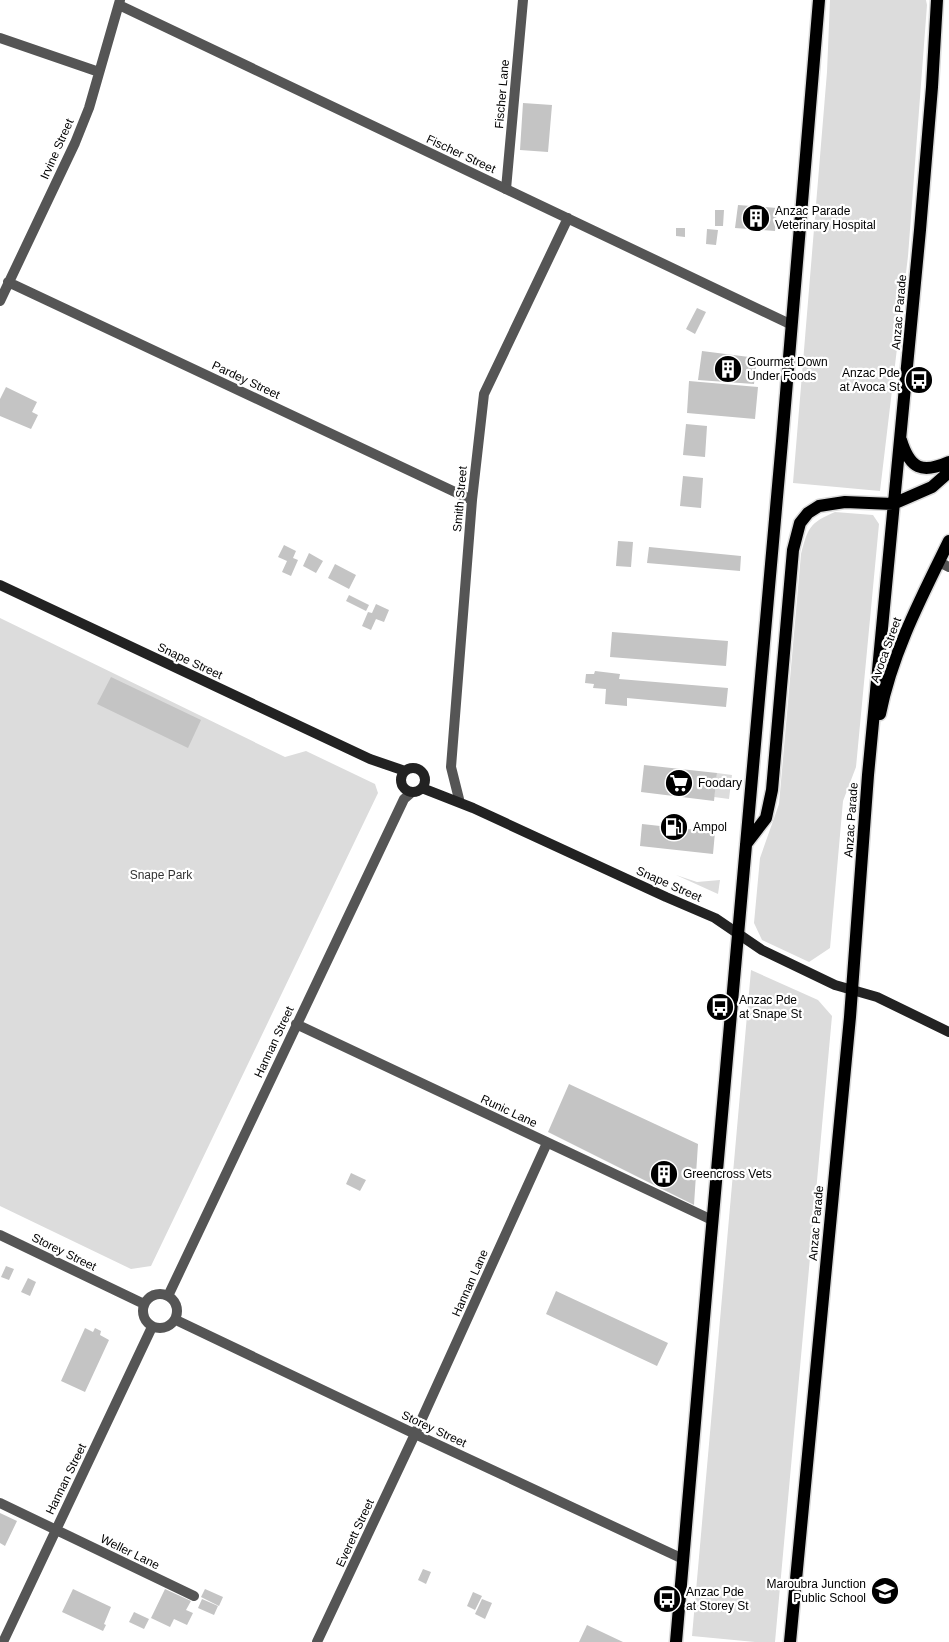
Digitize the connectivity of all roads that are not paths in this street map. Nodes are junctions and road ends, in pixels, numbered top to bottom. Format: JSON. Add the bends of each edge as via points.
{"nodes":[{"id":1,"x":523,"y":0,"type":"edge"},
{"id":2,"x":818,"y":0,"type":"edge"},
{"id":3,"x":937,"y":0,"type":"edge"},
{"id":4,"x":119,"y":3,"type":"edge"},
{"id":5,"x":0,"y":38,"type":"edge"},
{"id":6,"x":99,"y":72,"type":"junction"},
{"id":7,"x":506,"y":189,"type":"junction"},
{"id":8,"x":568,"y":218,"type":"junction"},
{"id":9,"x":8,"y":282,"type":"junction"},
{"id":10,"x":0,"y":301,"type":"edge"},
{"id":11,"x":792,"y":325,"type":"junction"},
{"id":12,"x":901,"y":438,"type":"junction"},
{"id":13,"x":949,"y":462,"type":"edge"},
{"id":14,"x":949,"y":472,"type":"edge"},
{"id":15,"x":472,"y":500,"type":"junction"},
{"id":16,"x":893,"y":504,"type":"junction"},
{"id":17,"x":949,"y":541,"type":"edge"},
{"id":18,"x":944,"y":564,"type":"edge"},
{"id":19,"x":0,"y":585,"type":"edge"},
{"id":20,"x":403,"y":774,"type":"junction"},
{"id":21,"x":868,"y":775,"type":"junction"},
{"id":22,"x":424,"y":784,"type":"junction"},
{"id":23,"x":407,"y":793,"type":"junction"},
{"id":24,"x":459,"y":799,"type":"junction"},
{"id":25,"x":473,"y":808,"type":"junction"},
{"id":26,"x":746,"y":844,"type":"junction"},
{"id":27,"x":738,"y":933,"type":"junction"},
{"id":28,"x":852,"y":990,"type":"junction"},
{"id":29,"x":296,"y":1024,"type":"junction"},
{"id":30,"x":949,"y":1032,"type":"edge"},
{"id":31,"x":547,"y":1143,"type":"junction"},
{"id":32,"x":712,"y":1220,"type":"junction"},
{"id":33,"x":0,"y":1235,"type":"edge"},
{"id":34,"x":168,"y":1296,"type":"junction"},
{"id":35,"x":144,"y":1304,"type":"junction"},
{"id":36,"x":176,"y":1320,"type":"junction"},
{"id":37,"x":152,"y":1327,"type":"junction"},
{"id":38,"x":415,"y":1434,"type":"junction"},
{"id":39,"x":0,"y":1503,"type":"edge"},
{"id":40,"x":55,"y":1530,"type":"junction"},
{"id":41,"x":684,"y":1559,"type":"junction"},
{"id":42,"x":194,"y":1596,"type":"dead end"},
{"id":43,"x":3,"y":1642,"type":"edge"},
{"id":44,"x":316,"y":1642,"type":"edge"},
{"id":45,"x":676,"y":1642,"type":"edge"},
{"id":46,"x":790,"y":1642,"type":"edge"}],
"edges":[{"from":1,"to":7,"type":"street","name":"Fischer Lane"},
{"from":2,"to":11,"type":"main road"},
{"from":3,"to":12,"type":"main road","name":"Anzac Parade","via":[[932,96]]},
{"from":4,"to":6,"type":"street","name":"Irvine Street"},
{"from":4,"to":7,"type":"street","name":"Fischer Street"},
{"from":5,"to":6,"type":"street"},
{"from":6,"to":9,"type":"street","name":"Irvine Street","via":[[75,143]]},
{"from":7,"to":8,"type":"street","name":"Fischer Street"},
{"from":8,"to":11,"type":"street","name":"Fischer Street"},
{"from":8,"to":15,"type":"street","name":"Smith Street","via":[[484,394]]},
{"from":9,"to":10,"type":"street","name":"Irvine Street"},
{"from":9,"to":15,"type":"street","name":"Pardey Street"},
{"from":11,"to":26,"type":"main road"},
{"from":12,"to":13,"type":"main road","via":[[910,461],[917,466],[926,469]]},
{"from":12,"to":16,"type":"main road","name":"Anzac Parade"},
{"from":14,"to":16,"type":"main road","via":[[932,487]]},
{"from":15,"to":24,"type":"street","name":"Smith Street","via":[[452,767]]},
{"from":16,"to":21,"type":"main road","name":"Anzac Parade"},
{"from":16,"to":26,"type":"main road","via":[[825,504],[808,513],[800,523],[790,576],[772,790],[766,818]]},
{"from":17,"to":18,"type":"main road","name":"Avoca Street"},
{"from":18,"to":21,"type":"main road","name":"Avoca Street","via":[[904,638],[888,679]]},
{"from":19,"to":20,"type":"street","name":"Snape Street"},
{"from":20,"to":22,"type":"street","via":[[412,768],[420,770]]},
{"from":20,"to":23,"type":"street","via":[[402,786]]},
{"from":21,"to":28,"type":"main road","name":"Anzac Parade"},
{"from":22,"to":23,"type":"street","via":[[419,790]]},
{"from":22,"to":24,"type":"street","name":"Snape Street"},
{"from":22,"to":25,"type":"street","name":"Snape Street"},
{"from":23,"to":29,"type":"street","name":"Hannan Street"},
{"from":24,"to":25,"type":"street","name":"Snape Street"},
{"from":25,"to":27,"type":"street","name":"Snape Street","via":[[715,918]]},
{"from":26,"to":27,"type":"main road"},
{"from":27,"to":28,"type":"street","name":"Snape Street","via":[[762,950]]},
{"from":27,"to":32,"type":"main road"},
{"from":28,"to":30,"type":"street","name":"Snape Street","via":[[877,998]]},
{"from":28,"to":46,"type":"main road","name":"Anzac Parade"},
{"from":29,"to":31,"type":"street","name":"Runic Lane"},
{"from":29,"to":34,"type":"street","name":"Hannan Street"},
{"from":31,"to":32,"type":"street","name":"Runic Lane"},
{"from":31,"to":38,"type":"street","name":"Hannan Lane"},
{"from":32,"to":41,"type":"main road"},
{"from":33,"to":35,"type":"street","name":"Storey Street"},
{"from":34,"to":35,"type":"street","via":[[154,1295]]},
{"from":34,"to":36,"type":"street","via":[[177,1306]]},
{"from":35,"to":37,"type":"street","via":[[144,1317]]},
{"from":36,"to":37,"type":"street","via":[[166,1328]]},
{"from":36,"to":38,"type":"street","name":"Storey Street"},
{"from":37,"to":40,"type":"street","name":"Hannan Street"},
{"from":38,"to":41,"type":"street","name":"Storey Street"},
{"from":38,"to":44,"type":"street","name":"Everett Street"},
{"from":39,"to":40,"type":"street","name":"Weller Lane"},
{"from":40,"to":42,"type":"street","name":"Weller Lane"},
{"from":40,"to":43,"type":"street","name":"Hannan Street"},
{"from":41,"to":45,"type":"main road"}]}
